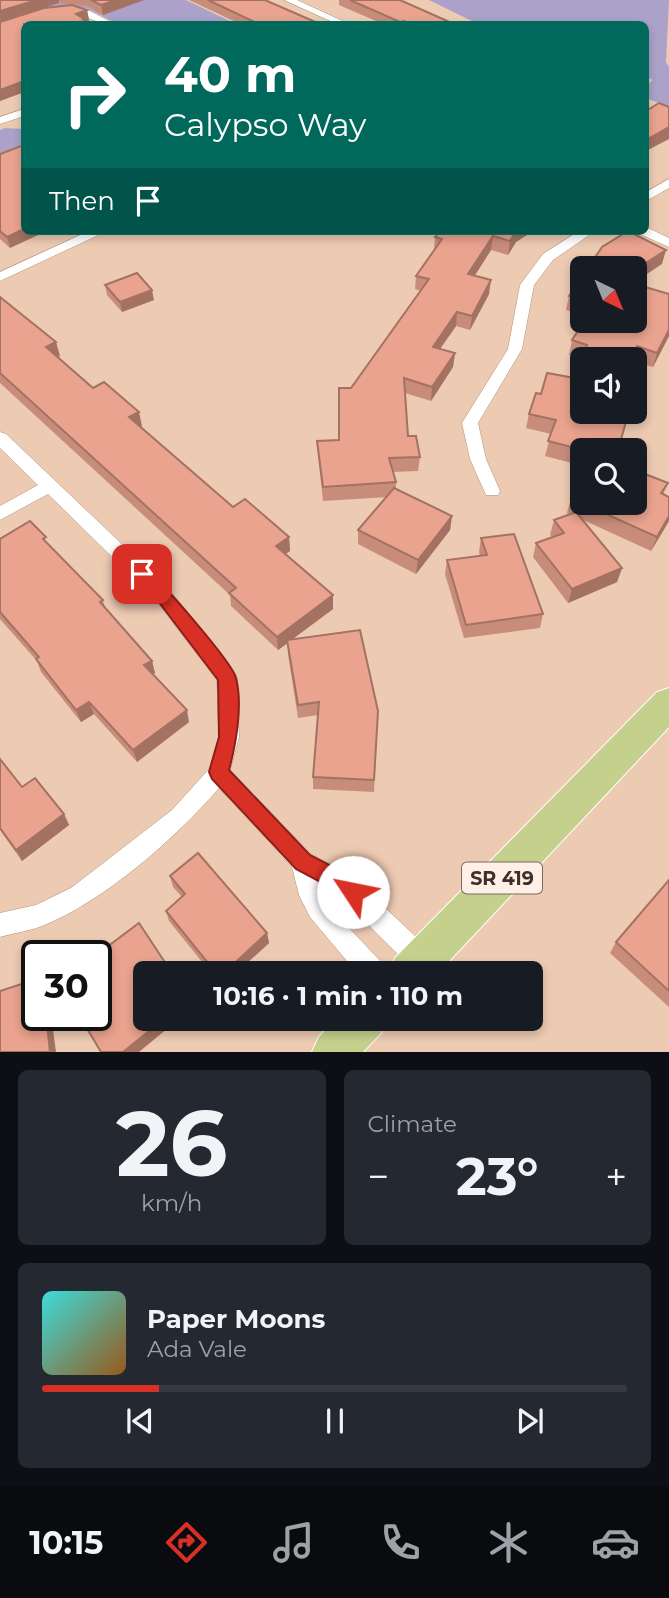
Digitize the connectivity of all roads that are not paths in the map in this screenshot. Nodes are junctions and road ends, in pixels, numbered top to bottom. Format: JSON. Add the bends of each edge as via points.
{"nodes":[{"id":1,"x":289,"y":0,"type":"edge"},
{"id":2,"x":51,"y":10,"type":"edge"},
{"id":3,"x":104,"y":21,"type":"edge"},
{"id":4,"x":337,"y":21,"type":"edge"},
{"id":5,"x":21,"y":113,"type":"edge"},
{"id":6,"x":0,"y":121,"type":"edge"},
{"id":7,"x":669,"y":183,"type":"edge"},
{"id":8,"x":649,"y":195,"type":"edge"},
{"id":9,"x":649,"y":233,"type":"edge"},
{"id":10,"x":91,"y":235,"type":"edge"},
{"id":11,"x":582,"y":235,"type":"edge"},
{"id":12,"x":669,"y":243,"type":"edge"},
{"id":13,"x":0,"y":276,"type":"edge"},
{"id":14,"x":0,"y":438,"type":"edge"},
{"id":15,"x":49,"y":486,"type":"junction"},
{"id":16,"x":492,"y":491,"type":"dead end"},
{"id":17,"x":0,"y":513,"type":"edge"},
{"id":18,"x":669,"y":703,"type":"edge"},
{"id":19,"x":219,"y":772,"type":"junction"},
{"id":20,"x":303,"y":862,"type":"junction"},
{"id":21,"x":0,"y":925,"type":"edge"},
{"id":22,"x":363,"y":961,"type":"edge"},
{"id":23,"x":411,"y":961,"type":"edge"},
{"id":24,"x":422,"y":961,"type":"edge"},
{"id":25,"x":354,"y":1031,"type":"edge"},
{"id":26,"x":334,"y":1052,"type":"edge"}],
"edges":[{"from":1,"to":4,"type":"street"},
{"from":2,"to":3,"type":"street","via":[[81,10]]},
{"from":5,"to":6,"type":"street"},
{"from":7,"to":8,"type":"street"},
{"from":9,"to":12,"type":"street"},
{"from":10,"to":13,"type":"street"},
{"from":11,"to":16,"type":"street","via":[[548,257],[527,285],[515,349],[470,423]]},
{"from":14,"to":15,"type":"street"},
{"from":15,"to":17,"type":"street"},
{"from":15,"to":19,"type":"street","via":[[160,592],[227,678],[229,737]]},
{"from":18,"to":24,"type":"main road","number":"SR 419"},
{"from":19,"to":20,"type":"street"},
{"from":19,"to":21,"type":"street","via":[[180,817],[79,896],[38,916]]},
{"from":20,"to":22,"type":"street","via":[[304,883],[317,910]]},
{"from":20,"to":23,"type":"street","via":[[340,881]]},
{"from":25,"to":26,"type":"main road"}]}
